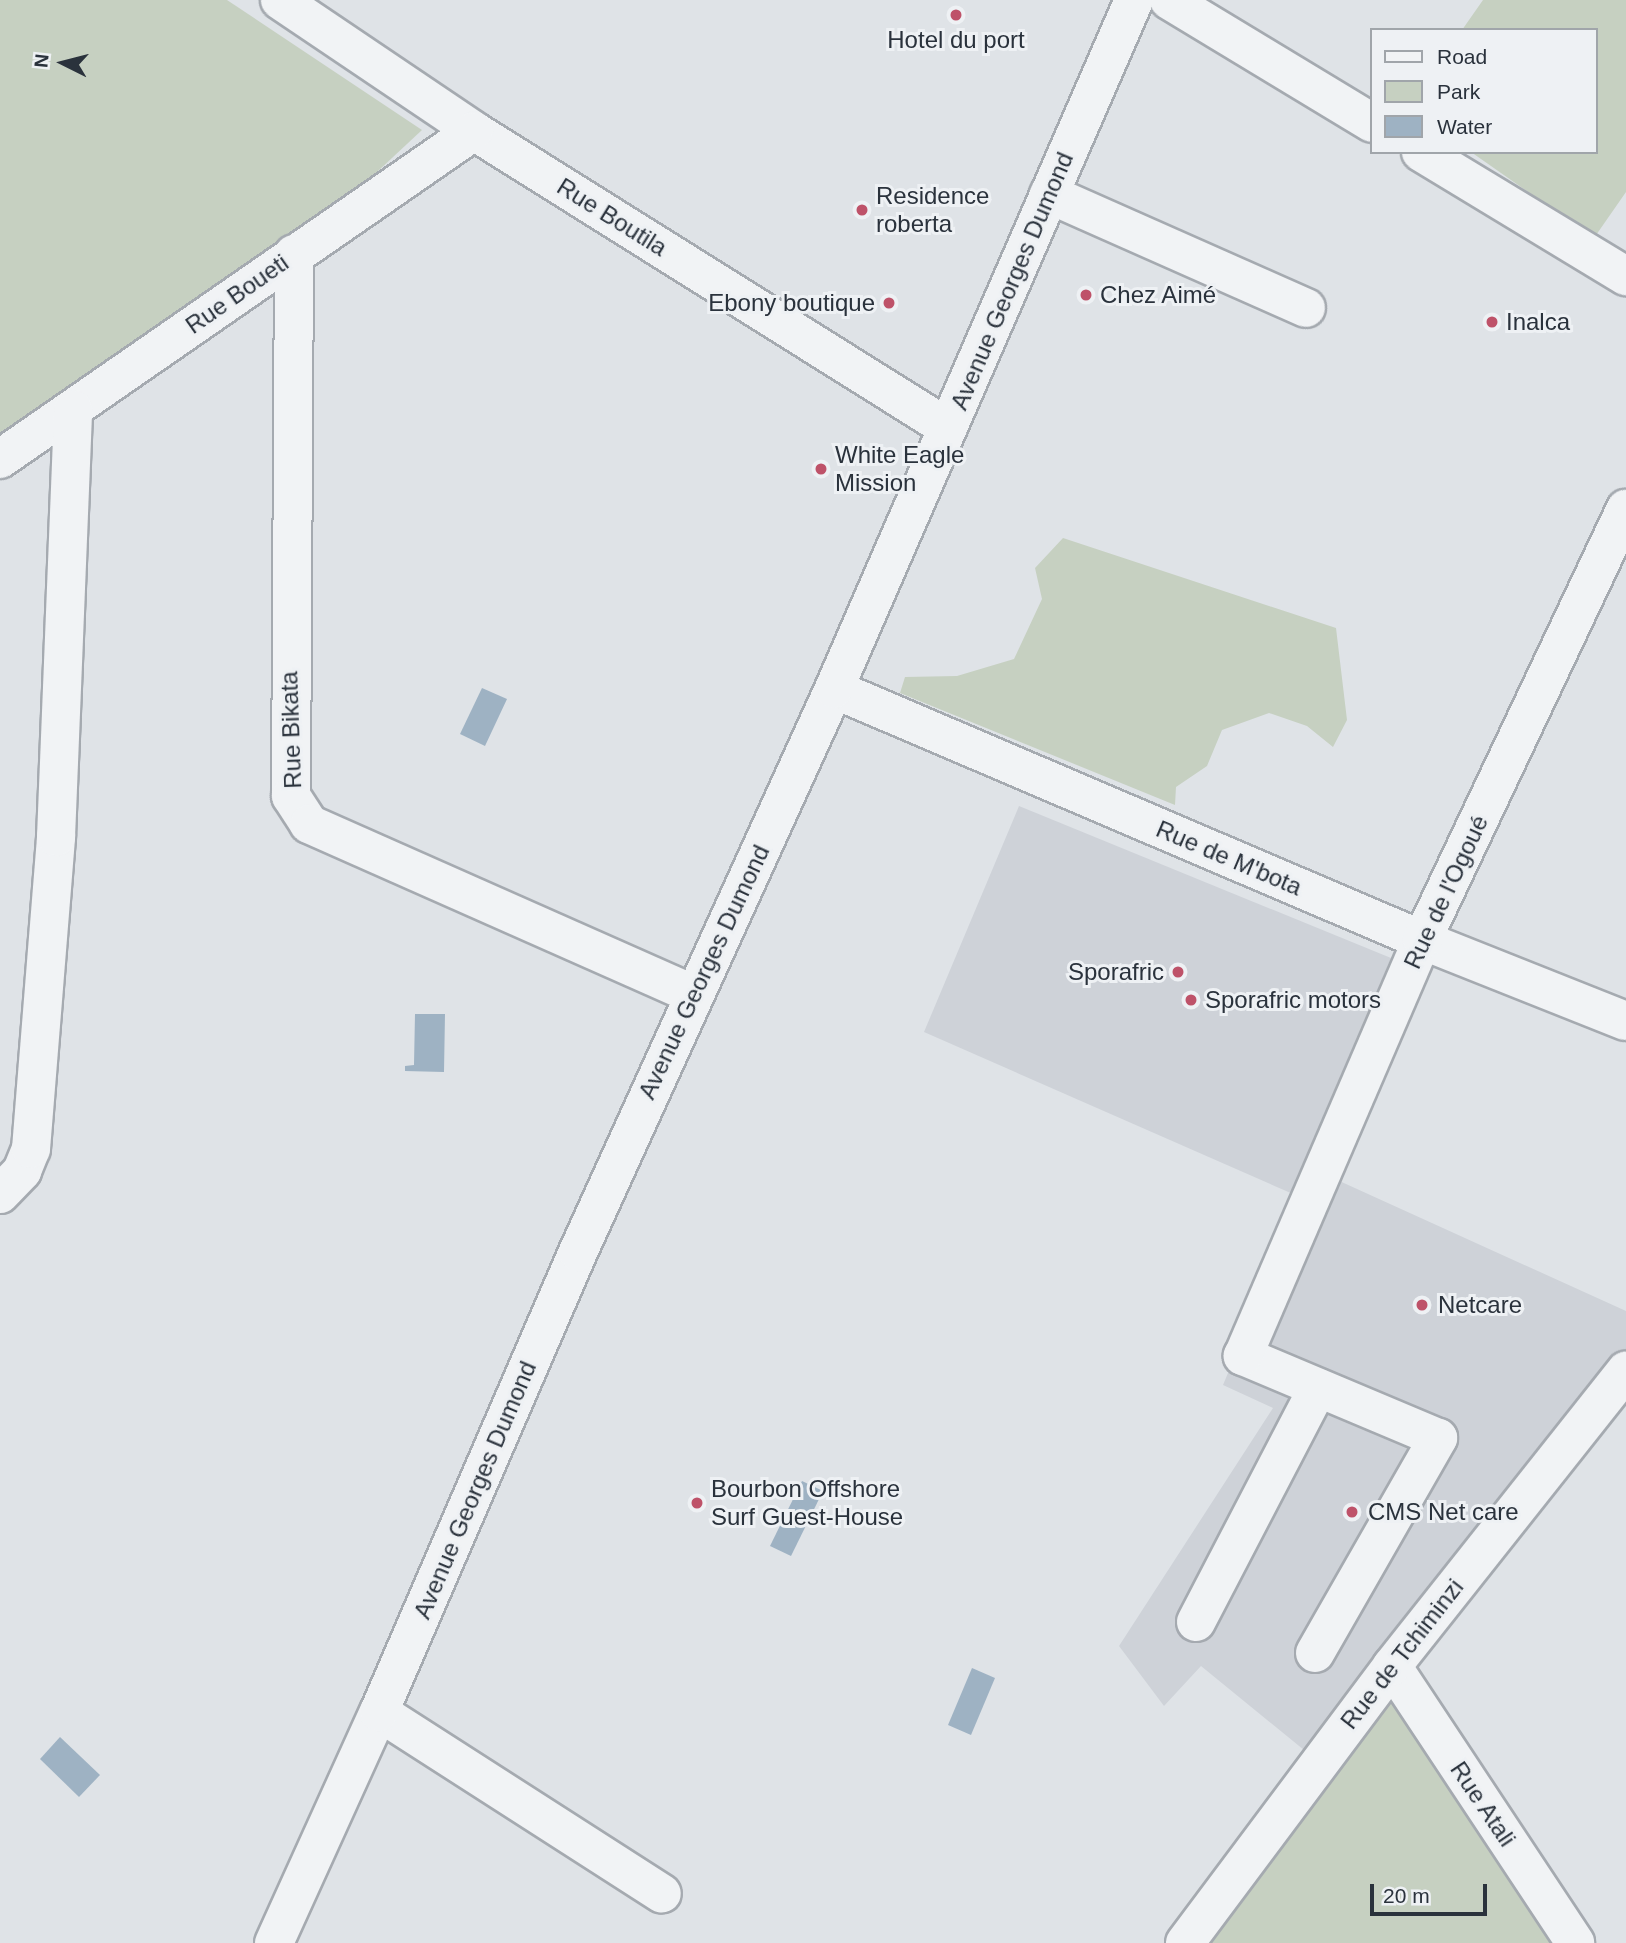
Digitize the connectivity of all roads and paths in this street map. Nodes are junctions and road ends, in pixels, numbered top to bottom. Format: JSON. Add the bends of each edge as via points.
{"nodes":[{"id":1,"x":280,"y":0,"type":"edge"},
{"id":2,"x":1134,"y":0,"type":"edge"},
{"id":3,"x":1169,"y":0,"type":"edge"},
{"id":4,"x":1370,"y":122,"type":"edge"},
{"id":5,"x":474,"y":131,"type":"junction"},
{"id":6,"x":1424,"y":154,"type":"edge"},
{"id":7,"x":1049,"y":194,"type":"junction"},
{"id":8,"x":294,"y":254,"type":"junction"},
{"id":9,"x":1626,"y":276,"type":"edge"},
{"id":10,"x":1306,"y":308,"type":"dead end"},
{"id":11,"x":73,"y":409,"type":"junction"},
{"id":12,"x":948,"y":428,"type":"junction"},
{"id":13,"x":0,"y":459,"type":"edge"},
{"id":14,"x":1626,"y":509,"type":"edge"},
{"id":15,"x":834,"y":689,"type":"junction"},
{"id":16,"x":1422,"y":940,"type":"junction"},
{"id":17,"x":693,"y":994,"type":"junction"},
{"id":18,"x":1626,"y":1021,"type":"edge"},
{"id":19,"x":0,"y":1194,"type":"edge"},
{"id":20,"x":1626,"y":1371,"type":"edge"},
{"id":21,"x":1318,"y":1388,"type":"junction"},
{"id":22,"x":1196,"y":1622,"type":"dead end"},
{"id":23,"x":1315,"y":1653,"type":"dead end"},
{"id":24,"x":1392,"y":1666,"type":"junction"},
{"id":25,"x":379,"y":1712,"type":"junction"},
{"id":26,"x":662,"y":1894,"type":"dead end"},
{"id":27,"x":274,"y":1943,"type":"edge"},
{"id":28,"x":1185,"y":1943,"type":"edge"},
{"id":29,"x":1575,"y":1943,"type":"edge"}],
"edges":[{"from":1,"to":5,"type":"street","name":"Rue Boutila"},
{"from":2,"to":7,"type":"street","name":"Avenue Georges Dumond"},
{"from":3,"to":4,"type":"street"},
{"from":5,"to":8,"type":"street","name":"Rue Boueti"},
{"from":5,"to":12,"type":"street","name":"Rue Boutila"},
{"from":6,"to":9,"type":"street"},
{"from":7,"to":10,"type":"street"},
{"from":7,"to":12,"type":"street","name":"Avenue Georges Dumond"},
{"from":8,"to":11,"type":"street","name":"Rue Boueti"},
{"from":8,"to":17,"type":"street","name":"Rue Bikata","via":[[291,796],[309,824]]},
{"from":11,"to":13,"type":"street","name":"Rue Boueti"},
{"from":11,"to":19,"type":"street","via":[[56,837],[31,1149],[22,1171]]},
{"from":12,"to":15,"type":"street","name":"Avenue Georges Dumond"},
{"from":14,"to":16,"type":"street","name":"Rue de l'Ogoué"},
{"from":15,"to":16,"type":"street","name":"Rue de M'bota"},
{"from":15,"to":17,"type":"street","name":"Avenue Georges Dumond"},
{"from":16,"to":18,"type":"street","name":"Rue de M'bota"},
{"from":16,"to":21,"type":"street","name":"Rue de l'Ogoué","via":[[1243,1356]]},
{"from":17,"to":25,"type":"street","name":"Avenue Georges Dumond"},
{"from":20,"to":24,"type":"street","name":"Rue de Tchiminzi"},
{"from":21,"to":22,"type":"street"},
{"from":21,"to":23,"type":"street","via":[[1438,1438]]},
{"from":24,"to":28,"type":"street","name":"Rue de Tchiminzi"},
{"from":24,"to":29,"type":"street","name":"Rue Atali"},
{"from":25,"to":26,"type":"street"},
{"from":25,"to":27,"type":"street","name":"Avenue Georges Dumond"}]}
